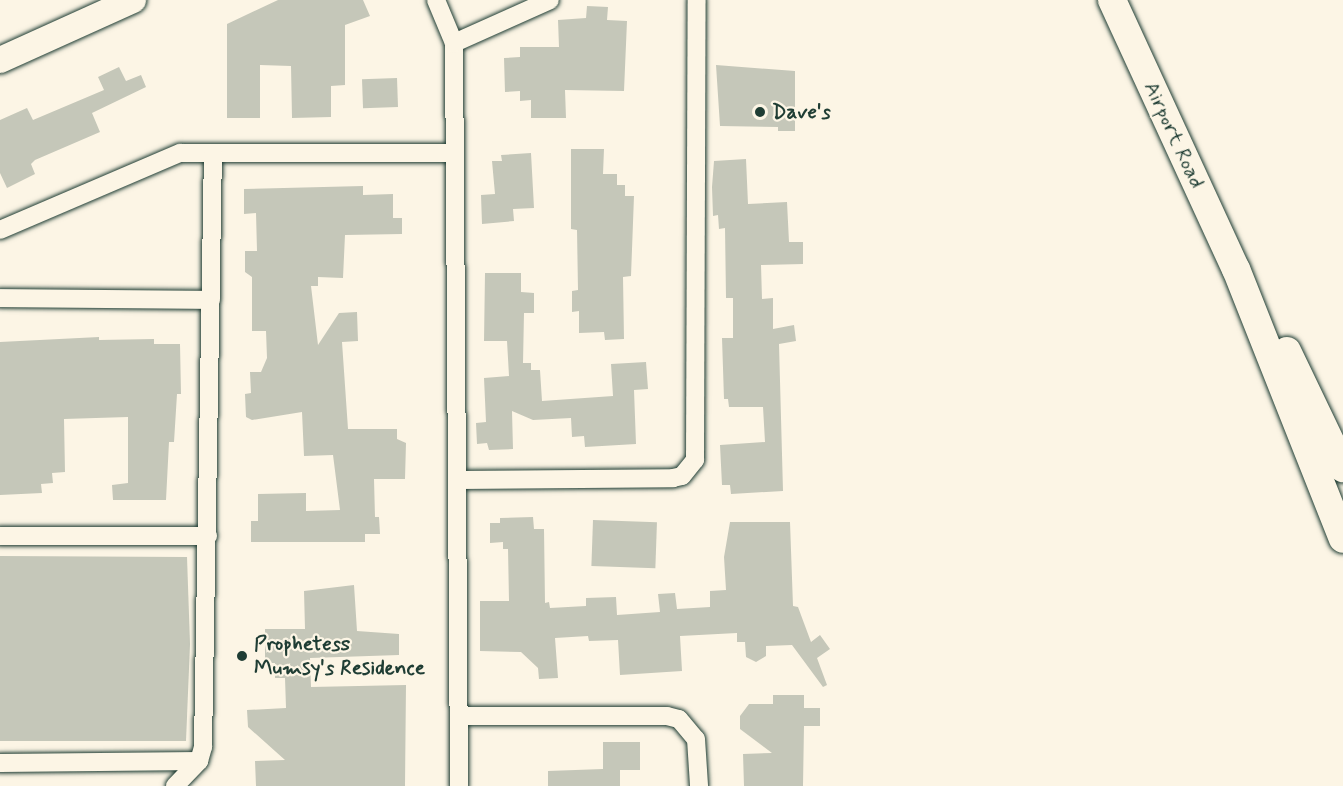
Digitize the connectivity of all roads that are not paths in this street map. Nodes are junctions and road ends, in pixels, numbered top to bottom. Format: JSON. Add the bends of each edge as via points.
{"nodes":[{"id":1,"x":436,"y":0,"type":"edge"},
{"id":2,"x":550,"y":0,"type":"edge"},
{"id":3,"x":697,"y":0,"type":"edge"},
{"id":4,"x":1112,"y":0,"type":"edge"},
{"id":5,"x":1127,"y":0,"type":"edge"},
{"id":6,"x":130,"y":1,"type":"edge"},
{"id":7,"x":454,"y":43,"type":"junction"},
{"id":8,"x":0,"y":60,"type":"edge"},
{"id":9,"x":213,"y":153,"type":"junction"},
{"id":10,"x":454,"y":153,"type":"junction"},
{"id":11,"x":0,"y":230,"type":"edge"},
{"id":12,"x":1240,"y":267,"type":"junction"},
{"id":13,"x":0,"y":298,"type":"edge"},
{"id":14,"x":211,"y":300,"type":"junction"},
{"id":15,"x":1343,"y":468,"type":"edge"},
{"id":16,"x":459,"y":480,"type":"junction"},
{"id":17,"x":0,"y":536,"type":"edge"},
{"id":18,"x":208,"y":536,"type":"junction"},
{"id":19,"x":1343,"y":539,"type":"edge"},
{"id":20,"x":459,"y":716,"type":"junction"},
{"id":21,"x":199,"y":761,"type":"junction"},
{"id":22,"x":0,"y":763,"type":"edge"},
{"id":23,"x":174,"y":786,"type":"edge"},
{"id":24,"x":459,"y":786,"type":"edge"},
{"id":25,"x":699,"y":786,"type":"edge"}],
"edges":[{"from":1,"to":7,"type":"street"},
{"from":2,"to":7,"type":"street"},
{"from":3,"to":16,"type":"street","via":[[696,460],[682,476],[673,478]]},
{"from":4,"to":12,"type":"main road","name":"Airport Road"},
{"from":5,"to":12,"type":"main road"},
{"from":6,"to":8,"type":"street"},
{"from":7,"to":10,"type":"street"},
{"from":9,"to":10,"type":"street"},
{"from":9,"to":11,"type":"street","via":[[180,153],[155,161]]},
{"from":9,"to":14,"type":"street"},
{"from":10,"to":16,"type":"street"},
{"from":12,"to":15,"type":"main road"},
{"from":12,"to":19,"type":"main road"},
{"from":13,"to":14,"type":"street"},
{"from":14,"to":18,"type":"street"},
{"from":16,"to":20,"type":"street"},
{"from":17,"to":18,"type":"street"},
{"from":18,"to":21,"type":"street","via":[[203,747]]},
{"from":20,"to":24,"type":"street"},
{"from":20,"to":25,"type":"street","via":[[679,719],[696,739]]},
{"from":21,"to":22,"type":"street"},
{"from":21,"to":23,"type":"street"}]}
